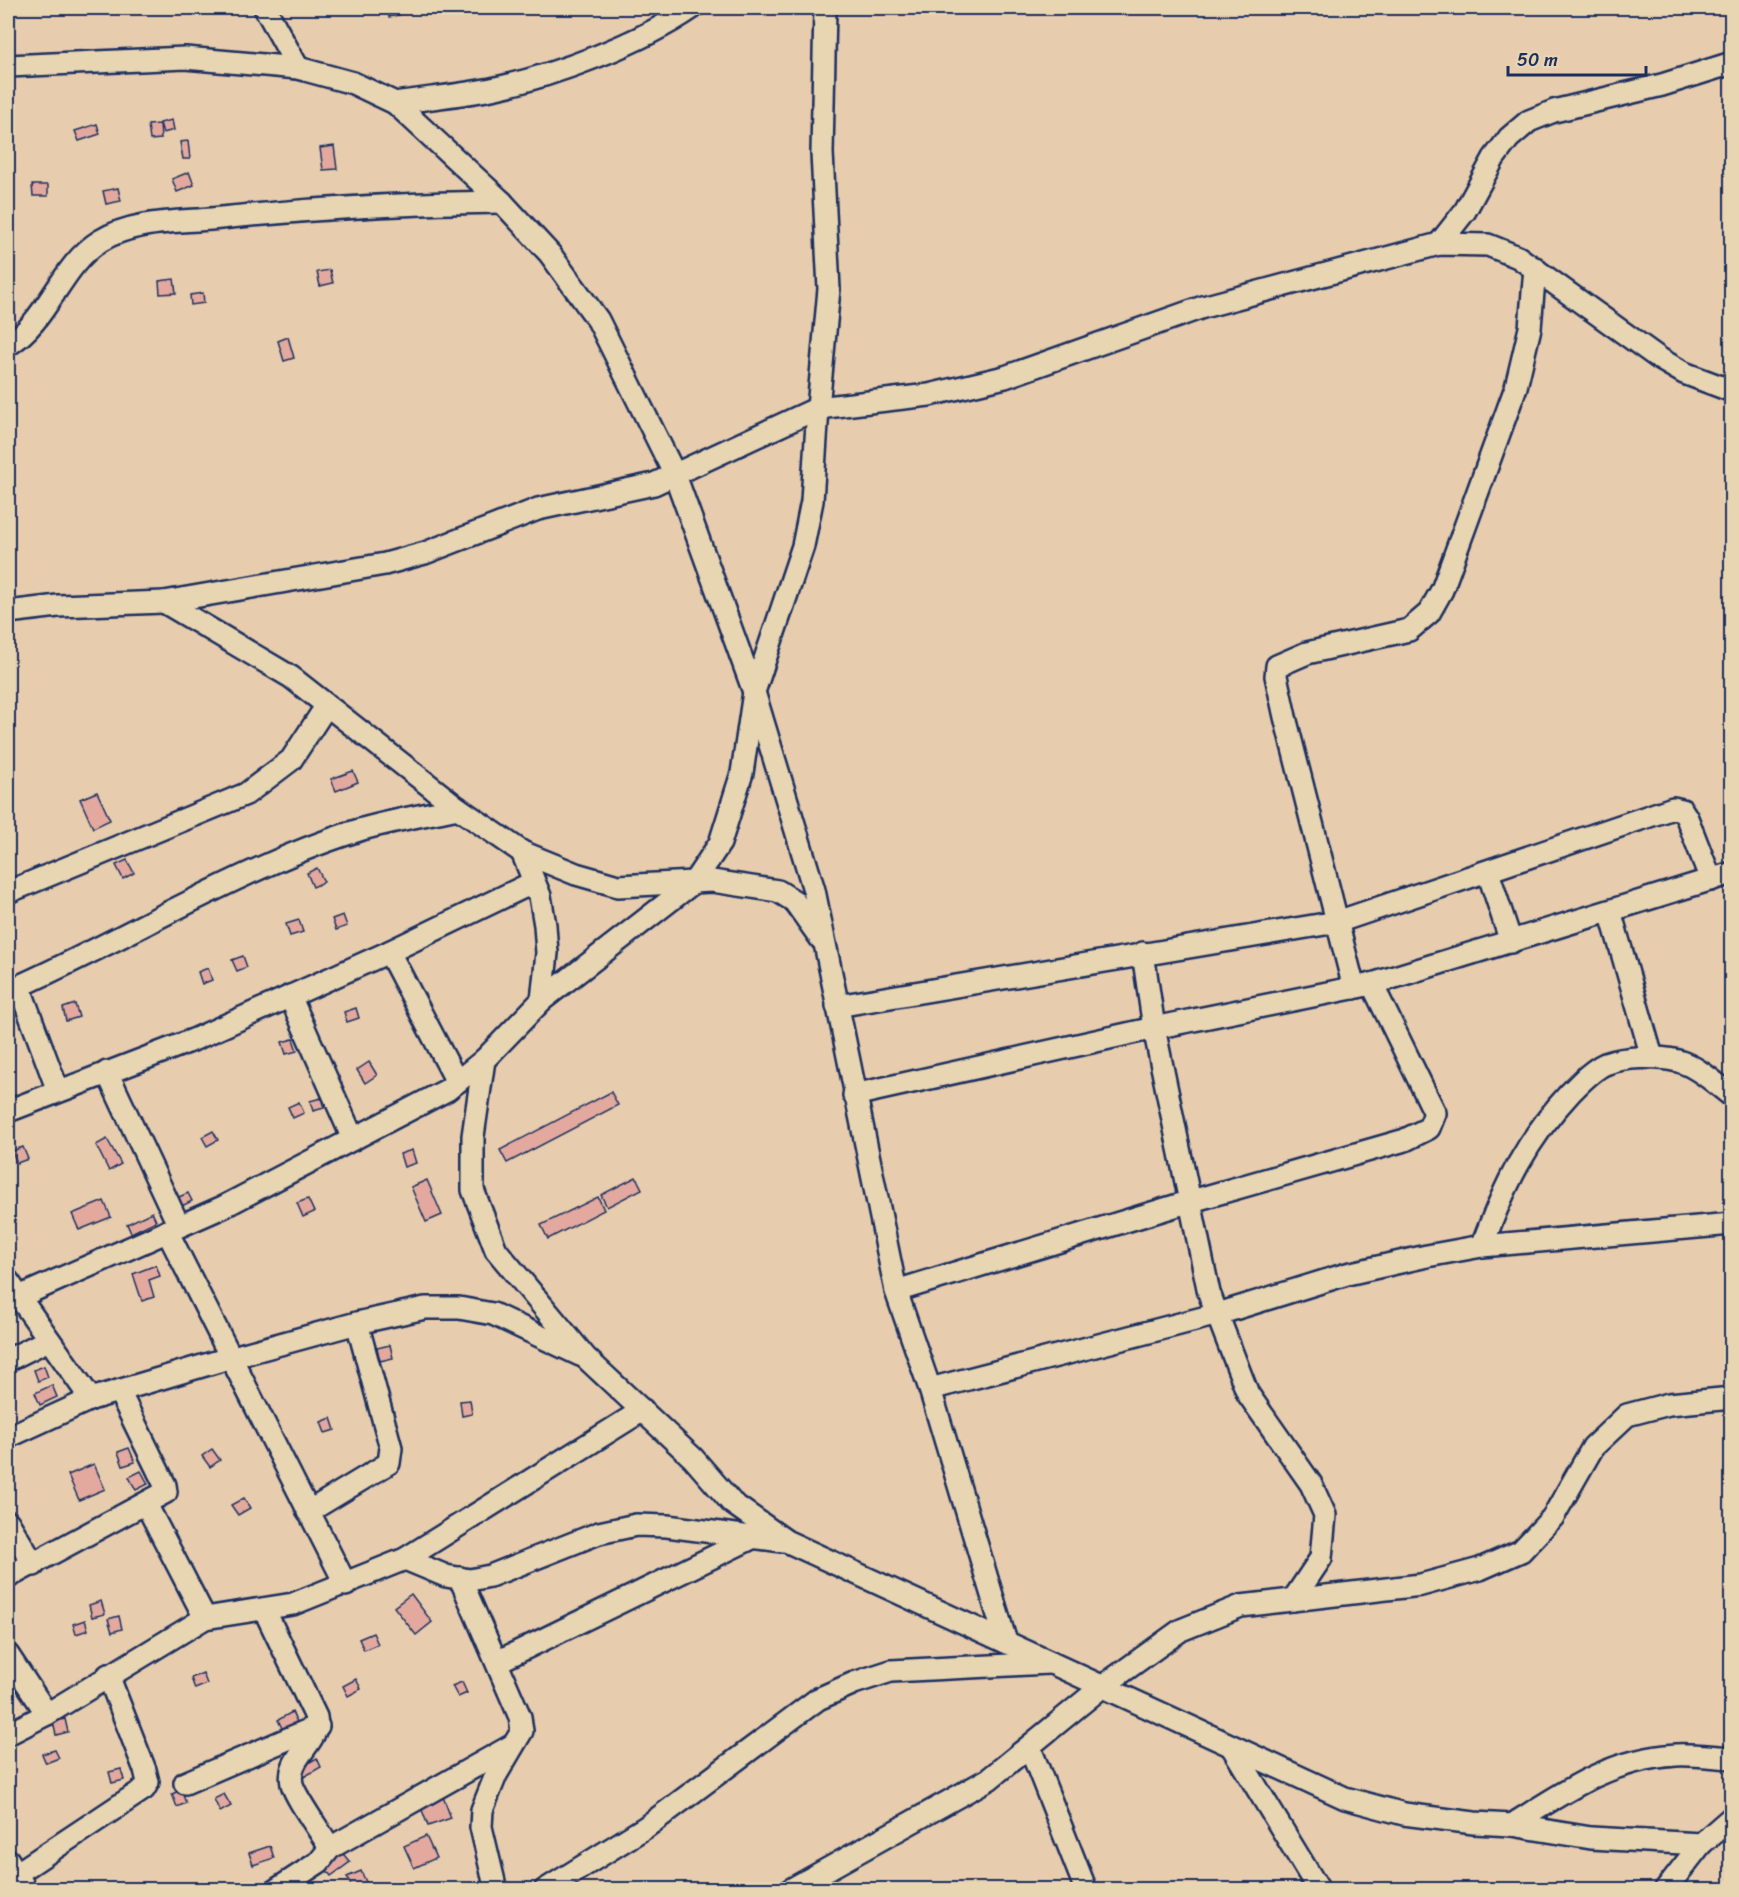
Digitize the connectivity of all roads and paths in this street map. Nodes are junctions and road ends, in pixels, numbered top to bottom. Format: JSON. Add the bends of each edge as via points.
{"nodes":[{"id":1,"x":265,"y":8,"type":"edge"},
{"id":2,"x":692,"y":8,"type":"edge"},
{"id":3,"x":825,"y":8,"type":"edge"},
{"id":4,"x":1731,"y":63,"type":"edge"},
{"id":5,"x":8,"y":66,"type":"edge"},
{"id":6,"x":298,"y":68,"type":"junction"},
{"id":7,"x":395,"y":103,"type":"junction"},
{"id":8,"x":502,"y":202,"type":"junction"},
{"id":9,"x":1439,"y":244,"type":"junction"},
{"id":10,"x":1535,"y":268,"type":"junction"},
{"id":11,"x":8,"y":345,"type":"edge"},
{"id":12,"x":1731,"y":391,"type":"edge"},
{"id":13,"x":818,"y":408,"type":"junction"},
{"id":14,"x":675,"y":475,"type":"junction"},
{"id":15,"x":164,"y":602,"type":"junction"},
{"id":16,"x":8,"y":612,"type":"edge"},
{"id":17,"x":754,"y":692,"type":"junction"},
{"id":18,"x":327,"y":705,"type":"junction"},
{"id":19,"x":458,"y":808,"type":"junction"},
{"id":20,"x":522,"y":852,"type":"junction"},
{"id":21,"x":1488,"y":872,"type":"junction"},
{"id":22,"x":1731,"y":873,"type":"edge"},
{"id":23,"x":1711,"y":880,"type":"junction"},
{"id":24,"x":694,"y":882,"type":"junction"},
{"id":25,"x":532,"y":883,"type":"junction"},
{"id":26,"x":8,"y":892,"type":"edge"},
{"id":27,"x":1610,"y":911,"type":"junction"},
{"id":28,"x":1337,"y":922,"type":"junction"},
{"id":29,"x":1511,"y":942,"type":"junction"},
{"id":30,"x":826,"y":947,"type":"junction"},
{"id":31,"x":389,"y":952,"type":"junction"},
{"id":32,"x":1143,"y":953,"type":"junction"},
{"id":33,"x":1363,"y":986,"type":"junction"},
{"id":34,"x":14,"y":988,"type":"edge"},
{"id":35,"x":290,"y":996,"type":"junction"},
{"id":36,"x":542,"y":1000,"type":"junction"},
{"id":37,"x":837,"y":1006,"type":"junction"},
{"id":38,"x":1154,"y":1028,"type":"junction"},
{"id":39,"x":1652,"y":1057,"type":"junction"},
{"id":40,"x":484,"y":1060,"type":"junction"},
{"id":41,"x":107,"y":1072,"type":"junction"},
{"id":42,"x":457,"y":1082,"type":"junction"},
{"id":43,"x":58,"y":1091,"type":"junction"},
{"id":44,"x":854,"y":1095,"type":"junction"},
{"id":45,"x":1731,"y":1096,"type":"edge"},
{"id":46,"x":8,"y":1111,"type":"edge"},
{"id":47,"x":353,"y":1139,"type":"junction"},
{"id":48,"x":1188,"y":1202,"type":"junction"},
{"id":49,"x":1731,"y":1224,"type":"edge"},
{"id":50,"x":173,"y":1228,"type":"junction"},
{"id":51,"x":1482,"y":1246,"type":"junction"},
{"id":52,"x":14,"y":1288,"type":"edge"},
{"id":53,"x":896,"y":1291,"type":"junction"},
{"id":54,"x":1218,"y":1314,"type":"junction"},
{"id":55,"x":357,"y":1323,"type":"junction"},
{"id":56,"x":48,"y":1340,"type":"junction"},
{"id":57,"x":230,"y":1358,"type":"junction"},
{"id":58,"x":586,"y":1358,"type":"junction"},
{"id":59,"x":8,"y":1360,"type":"edge"},
{"id":60,"x":930,"y":1389,"type":"junction"},
{"id":61,"x":119,"y":1390,"type":"junction"},
{"id":62,"x":1731,"y":1398,"type":"edge"},
{"id":63,"x":91,"y":1399,"type":"junction"},
{"id":64,"x":644,"y":1410,"type":"junction"},
{"id":65,"x":8,"y":1437,"type":"edge"},
{"id":66,"x":146,"y":1504,"type":"junction"},
{"id":67,"x":308,"y":1512,"type":"junction"},
{"id":68,"x":8,"y":1522,"type":"edge"},
{"id":69,"x":754,"y":1537,"type":"junction"},
{"id":70,"x":786,"y":1541,"type":"junction"},
{"id":71,"x":405,"y":1559,"type":"junction"},
{"id":72,"x":34,"y":1565,"type":"junction"},
{"id":73,"x":8,"y":1577,"type":"edge"},
{"id":74,"x":460,"y":1578,"type":"junction"},
{"id":75,"x":346,"y":1585,"type":"junction"},
{"id":76,"x":1293,"y":1600,"type":"junction"},
{"id":77,"x":264,"y":1609,"type":"junction"},
{"id":78,"x":205,"y":1618,"type":"junction"},
{"id":79,"x":1006,"y":1642,"type":"junction"},
{"id":80,"x":8,"y":1655,"type":"edge"},
{"id":81,"x":496,"y":1662,"type":"junction"},
{"id":82,"x":1053,"y":1663,"type":"junction"},
{"id":83,"x":108,"y":1675,"type":"junction"},
{"id":84,"x":1103,"y":1686,"type":"junction"},
{"id":85,"x":47,"y":1714,"type":"junction"},
{"id":86,"x":318,"y":1726,"type":"junction"},
{"id":87,"x":8,"y":1734,"type":"edge"},
{"id":88,"x":516,"y":1743,"type":"junction"},
{"id":89,"x":1232,"y":1747,"type":"junction"},
{"id":90,"x":1030,"y":1748,"type":"junction"},
{"id":91,"x":1731,"y":1758,"type":"edge"},
{"id":92,"x":185,"y":1783,"type":"dead end"},
{"id":93,"x":1731,"y":1817,"type":"edge"},
{"id":94,"x":1512,"y":1825,"type":"junction"},
{"id":95,"x":1701,"y":1845,"type":"junction"},
{"id":96,"x":330,"y":1848,"type":"junction"},
{"id":97,"x":16,"y":1874,"type":"edge"},
{"id":98,"x":276,"y":1890,"type":"edge"},
{"id":99,"x":496,"y":1890,"type":"edge"},
{"id":100,"x":545,"y":1890,"type":"edge"},
{"id":101,"x":790,"y":1890,"type":"edge"},
{"id":102,"x":1086,"y":1890,"type":"edge"},
{"id":103,"x":1319,"y":1890,"type":"edge"},
{"id":104,"x":1665,"y":1890,"type":"edge"}],
"edges":[{"from":1,"to":6,"type":"street"},
{"from":2,"to":7,"type":"street","via":[[621,45],[561,69],[496,88]]},
{"from":3,"to":13,"type":"street","via":[[822,153],[829,289]]},
{"from":4,"to":9,"type":"street","via":[[1529,121],[1509,138],[1465,211]]},
{"from":5,"to":6,"type":"street","via":[[185,58]]},
{"from":6,"to":7,"type":"street","via":[[353,83]]},
{"from":7,"to":8,"type":"street"},
{"from":8,"to":11,"type":"street","via":[[275,212],[139,226],[103,239],[80,255],[43,309],[19,338]]},
{"from":8,"to":14,"type":"street","via":[[550,254],[598,320]]},
{"from":9,"to":10,"type":"street","via":[[1488,245]]},
{"from":9,"to":13,"type":"street","via":[[1203,307],[1005,377],[929,395]]},
{"from":10,"to":12,"type":"street","via":[[1660,359]]},
{"from":10,"to":28,"type":"street","via":[[1530,328],[1516,387],[1442,590],[1429,613],[1408,630],[1307,653],[1277,666],[1285,717]]},
{"from":13,"to":14,"type":"street"},
{"from":13,"to":17,"type":"street","via":[[812,501],[803,546]]},
{"from":14,"to":15,"type":"street","via":[[624,491],[538,509],[425,553],[385,564]]},
{"from":14,"to":17,"type":"street"},
{"from":15,"to":16,"type":"street"},
{"from":15,"to":18,"type":"street","via":[[291,677]]},
{"from":17,"to":24,"type":"street","via":[[742,773],[720,843]]},
{"from":17,"to":30,"type":"street","via":[[814,890]]},
{"from":18,"to":19,"type":"street"},
{"from":18,"to":26,"type":"street","via":[[291,760],[246,794]]},
{"from":19,"to":20,"type":"street"},
{"from":19,"to":34,"type":"street","via":[[357,831],[311,847]]},
{"from":20,"to":24,"type":"street","via":[[618,886]]},
{"from":20,"to":25,"type":"street"},
{"from":21,"to":23,"type":"street","via":[[1673,808],[1682,810],[1687,818]]},
{"from":21,"to":28,"type":"street"},
{"from":21,"to":29,"type":"street"},
{"from":22,"to":23,"type":"street"},
{"from":23,"to":27,"type":"street"},
{"from":24,"to":30,"type":"street","via":[[742,884],[778,891],[794,901]]},
{"from":24,"to":36,"type":"street"},
{"from":25,"to":31,"type":"street"},
{"from":25,"to":36,"type":"street","via":[[540,896],[545,926],[547,953]]},
{"from":27,"to":29,"type":"street"},
{"from":27,"to":39,"type":"street"},
{"from":28,"to":32,"type":"street"},
{"from":28,"to":33,"type":"street"},
{"from":29,"to":33,"type":"street"},
{"from":30,"to":37,"type":"street"},
{"from":31,"to":35,"type":"street"},
{"from":31,"to":42,"type":"street"},
{"from":32,"to":37,"type":"street"},
{"from":32,"to":38,"type":"street"},
{"from":33,"to":38,"type":"street"},
{"from":33,"to":48,"type":"street","via":[[1435,1113],[1430,1128],[1406,1140]]},
{"from":34,"to":43,"type":"street"},
{"from":35,"to":41,"type":"street","via":[[193,1040]]},
{"from":35,"to":47,"type":"street"},
{"from":36,"to":40,"type":"street"},
{"from":37,"to":44,"type":"street"},
{"from":38,"to":44,"type":"street"},
{"from":38,"to":48,"type":"street"},
{"from":39,"to":45,"type":"street","via":[[1680,1062]]},
{"from":39,"to":51,"type":"street","via":[[1605,1064],[1580,1082],[1550,1114],[1521,1155]]},
{"from":40,"to":42,"type":"street"},
{"from":40,"to":58,"type":"street","via":[[473,1146],[473,1190],[482,1220],[496,1250]]},
{"from":41,"to":43,"type":"street"},
{"from":41,"to":50,"type":"street"},
{"from":42,"to":47,"type":"street"},
{"from":43,"to":46,"type":"street"},
{"from":44,"to":53,"type":"street"},
{"from":47,"to":50,"type":"street","via":[[223,1207]]},
{"from":48,"to":53,"type":"street"},
{"from":48,"to":54,"type":"street","via":[[1209,1293]]},
{"from":49,"to":51,"type":"street"},
{"from":50,"to":52,"type":"street"},
{"from":50,"to":57,"type":"street"},
{"from":51,"to":54,"type":"street","via":[[1347,1275]]},
{"from":52,"to":56,"type":"street"},
{"from":53,"to":60,"type":"street"},
{"from":54,"to":60,"type":"street"},
{"from":54,"to":76,"type":"street","via":[[1248,1394],[1311,1484],[1324,1515],[1321,1558]]},
{"from":55,"to":57,"type":"street"},
{"from":55,"to":58,"type":"street","via":[[424,1308],[459,1308],[493,1314]]},
{"from":55,"to":67,"type":"street","via":[[391,1448],[389,1463]]},
{"from":56,"to":59,"type":"street"},
{"from":56,"to":63,"type":"street"},
{"from":57,"to":61,"type":"street"},
{"from":57,"to":67,"type":"street"},
{"from":58,"to":64,"type":"street"},
{"from":60,"to":79,"type":"street"},
{"from":61,"to":63,"type":"street"},
{"from":61,"to":66,"type":"street","via":[[165,1485],[164,1495]]},
{"from":62,"to":76,"type":"street","via":[[1668,1404],[1627,1415],[1593,1447],[1553,1517],[1521,1551],[1480,1569],[1421,1585]]},
{"from":63,"to":65,"type":"street"},
{"from":64,"to":70,"type":"street","via":[[732,1503]]},
{"from":64,"to":71,"type":"street"},
{"from":66,"to":72,"type":"street"},
{"from":66,"to":78,"type":"street"},
{"from":67,"to":75,"type":"street"},
{"from":68,"to":72,"type":"street"},
{"from":69,"to":70,"type":"street"},
{"from":69,"to":74,"type":"street","via":[[636,1525],[599,1533],[490,1576]]},
{"from":69,"to":81,"type":"street"},
{"from":70,"to":79,"type":"street"},
{"from":71,"to":74,"type":"street"},
{"from":71,"to":75,"type":"street"},
{"from":72,"to":73,"type":"street"},
{"from":74,"to":81,"type":"street"},
{"from":75,"to":77,"type":"street","via":[[293,1604]]},
{"from":76,"to":84,"type":"street","via":[[1241,1606],[1181,1630]]},
{"from":77,"to":78,"type":"street"},
{"from":77,"to":86,"type":"street"},
{"from":78,"to":83,"type":"street"},
{"from":79,"to":82,"type":"street"},
{"from":80,"to":85,"type":"street"},
{"from":81,"to":88,"type":"street","via":[[520,1717],[522,1731]]},
{"from":82,"to":84,"type":"street"},
{"from":82,"to":100,"type":"street","via":[[891,1671],[854,1683],[818,1700],[646,1827]]},
{"from":83,"to":85,"type":"street"},
{"from":83,"to":97,"type":"street","via":[[148,1782],[144,1789]]},
{"from":84,"to":89,"type":"street"},
{"from":84,"to":90,"type":"street"},
{"from":85,"to":87,"type":"street"},
{"from":86,"to":92,"type":"street"},
{"from":86,"to":96,"type":"street","via":[[292,1763],[292,1785]]},
{"from":88,"to":96,"type":"street"},
{"from":88,"to":99,"type":"street","via":[[496,1775],[482,1810]]},
{"from":89,"to":94,"type":"street","via":[[1345,1798],[1404,1814]]},
{"from":89,"to":103,"type":"street"},
{"from":90,"to":101,"type":"street","via":[[989,1779]]},
{"from":90,"to":102,"type":"street"},
{"from":91,"to":94,"type":"street","via":[[1677,1755],[1632,1761],[1584,1779]]},
{"from":93,"to":95,"type":"street"},
{"from":94,"to":95,"type":"street","via":[[1591,1838]]},
{"from":95,"to":104,"type":"street"},
{"from":96,"to":98,"type":"street","via":[[319,1862]]}]}
